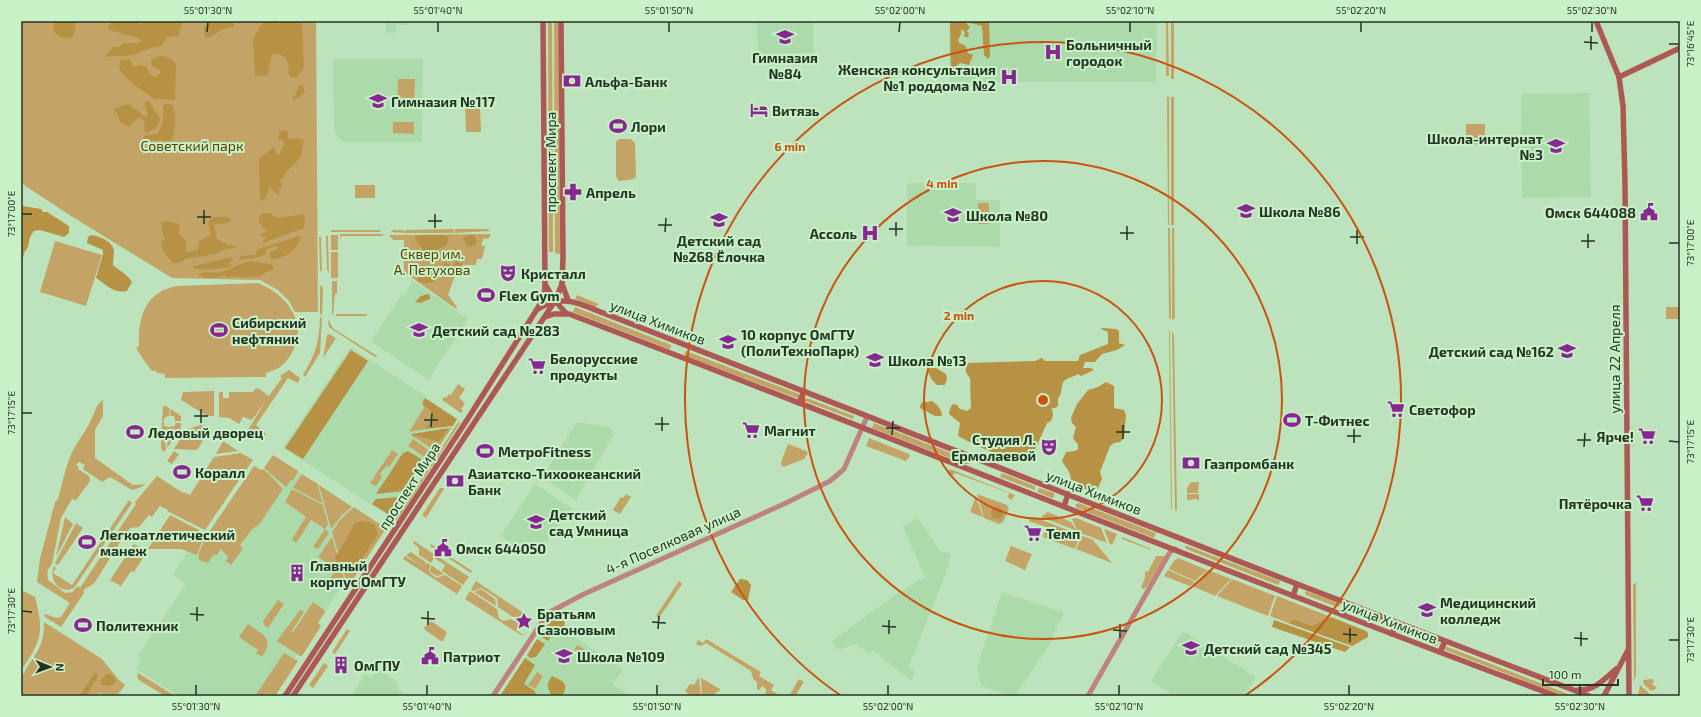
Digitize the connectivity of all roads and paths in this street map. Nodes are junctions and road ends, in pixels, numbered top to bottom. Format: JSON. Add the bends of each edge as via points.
{"nodes":[{"id":1,"x":543,"y":21,"type":"edge"},
{"id":2,"x":561,"y":21,"type":"edge"},
{"id":3,"x":1596,"y":21,"type":"edge"},
{"id":4,"x":1680,"y":48,"type":"edge"},
{"id":5,"x":1619,"y":77,"type":"junction"},
{"id":6,"x":562,"y":284,"type":"junction"},
{"id":7,"x":545,"y":285,"type":"junction"},
{"id":8,"x":568,"y":300,"type":"junction"},
{"id":9,"x":555,"y":301,"type":"junction"},
{"id":10,"x":538,"y":309,"type":"junction"},
{"id":11,"x":566,"y":313,"type":"junction"},
{"id":12,"x":545,"y":317,"type":"junction"},
{"id":13,"x":804,"y":391,"type":"junction"},
{"id":14,"x":800,"y":403,"type":"junction"},
{"id":15,"x":867,"y":417,"type":"junction"},
{"id":16,"x":863,"y":427,"type":"junction"},
{"id":17,"x":991,"y":465,"type":"junction"},
{"id":18,"x":987,"y":476,"type":"junction"},
{"id":19,"x":1068,"y":494,"type":"junction"},
{"id":20,"x":1064,"y":506,"type":"junction"},
{"id":21,"x":1172,"y":551,"type":"junction"},
{"id":22,"x":1297,"y":584,"type":"junction"},
{"id":23,"x":1293,"y":596,"type":"junction"},
{"id":24,"x":1347,"y":604,"type":"junction"},
{"id":25,"x":1343,"y":615,"type":"junction"},
{"id":26,"x":1397,"y":623,"type":"junction"},
{"id":27,"x":1392,"y":634,"type":"junction"},
{"id":28,"x":1445,"y":641,"type":"junction"},
{"id":29,"x":1629,"y":649,"type":"junction"},
{"id":30,"x":1440,"y":652,"type":"junction"},
{"id":31,"x":1620,"y":666,"type":"junction"},
{"id":32,"x":1574,"y":690,"type":"junction"},
{"id":33,"x":285,"y":696,"type":"edge"},
{"id":34,"x":293,"y":696,"type":"edge"},
{"id":35,"x":494,"y":696,"type":"edge"},
{"id":36,"x":1088,"y":696,"type":"edge"},
{"id":37,"x":1556,"y":696,"type":"edge"},
{"id":38,"x":1589,"y":696,"type":"edge"},
{"id":39,"x":1604,"y":696,"type":"edge"},
{"id":40,"x":1629,"y":696,"type":"edge"}],
"edges":[{"from":1,"to":7,"type":"main road","name":"проспект Мира"},
{"from":2,"to":6,"type":"main road","name":"проспект Мира"},
{"from":3,"to":5,"type":"main road","name":"улица 22 Апреля"},
{"from":4,"to":5,"type":"main road"},
{"from":5,"to":29,"type":"main road","name":"улица 22 Апреля","via":[[1623,106],[1625,184]]},
{"from":6,"to":8,"type":"main road"},
{"from":6,"to":9,"type":"main road","name":"проспект Мира"},
{"from":7,"to":9,"type":"main road"},
{"from":7,"to":10,"type":"main road","name":"проспект Мира","via":[[544,298]]},
{"from":8,"to":9,"type":"main road","name":"улица Химиков"},
{"from":8,"to":13,"type":"main road","name":"улица Химиков"},
{"from":9,"to":10,"type":"main road","name":"улица Химиков"},
{"from":9,"to":11,"type":"main road"},
{"from":9,"to":12,"type":"main road","name":"проспект Мира"},
{"from":10,"to":33,"type":"main road","name":"проспект Мира"},
{"from":11,"to":12,"type":"main road"},
{"from":11,"to":14,"type":"main road","name":"улица Химиков"},
{"from":12,"to":34,"type":"main road","name":"проспект Мира"},
{"from":13,"to":14,"type":"main road"},
{"from":13,"to":15,"type":"main road","name":"улица Химиков"},
{"from":14,"to":16,"type":"main road","name":"улица Химиков"},
{"from":15,"to":16,"type":"street","name":"4-я Поселковая улица"},
{"from":15,"to":17,"type":"main road","name":"улица Химиков"},
{"from":16,"to":18,"type":"main road","name":"улица Химиков"},
{"from":16,"to":35,"type":"street","name":"4-я Поселковая улица","via":[[844,469],[830,481],[548,613]]},
{"from":17,"to":18,"type":"main road"},
{"from":17,"to":19,"type":"main road","name":"улица Химиков"},
{"from":18,"to":20,"type":"main road","name":"улица Химиков"},
{"from":19,"to":20,"type":"main road"},
{"from":19,"to":22,"type":"main road","name":"улица Химиков"},
{"from":20,"to":21,"type":"main road","name":"улица Химиков","via":[[1168,546]]},
{"from":21,"to":23,"type":"main road","name":"улица Химиков"},
{"from":21,"to":36,"type":"street"},
{"from":22,"to":23,"type":"main road"},
{"from":22,"to":24,"type":"main road","name":"улица Химиков"},
{"from":23,"to":25,"type":"main road","name":"улица Химиков"},
{"from":24,"to":25,"type":"main road"},
{"from":24,"to":26,"type":"main road","name":"улица Химиков"},
{"from":25,"to":27,"type":"main road","name":"улица Химиков"},
{"from":26,"to":27,"type":"main road"},
{"from":26,"to":28,"type":"main road","name":"улица Химиков"},
{"from":27,"to":30,"type":"main road","name":"улица Химиков"},
{"from":28,"to":30,"type":"main road"},
{"from":28,"to":32,"type":"main road","name":"улица Химиков"},
{"from":29,"to":31,"type":"main road","name":"улица 22 Апреля"},
{"from":29,"to":40,"type":"main road"},
{"from":30,"to":37,"type":"main road","name":"улица Химиков"},
{"from":31,"to":32,"type":"main road","via":[[1595,687]]},
{"from":31,"to":39,"type":"main road","name":"улица 22 Апреля"},
{"from":32,"to":38,"type":"main road","name":"улица Химиков"}]}
